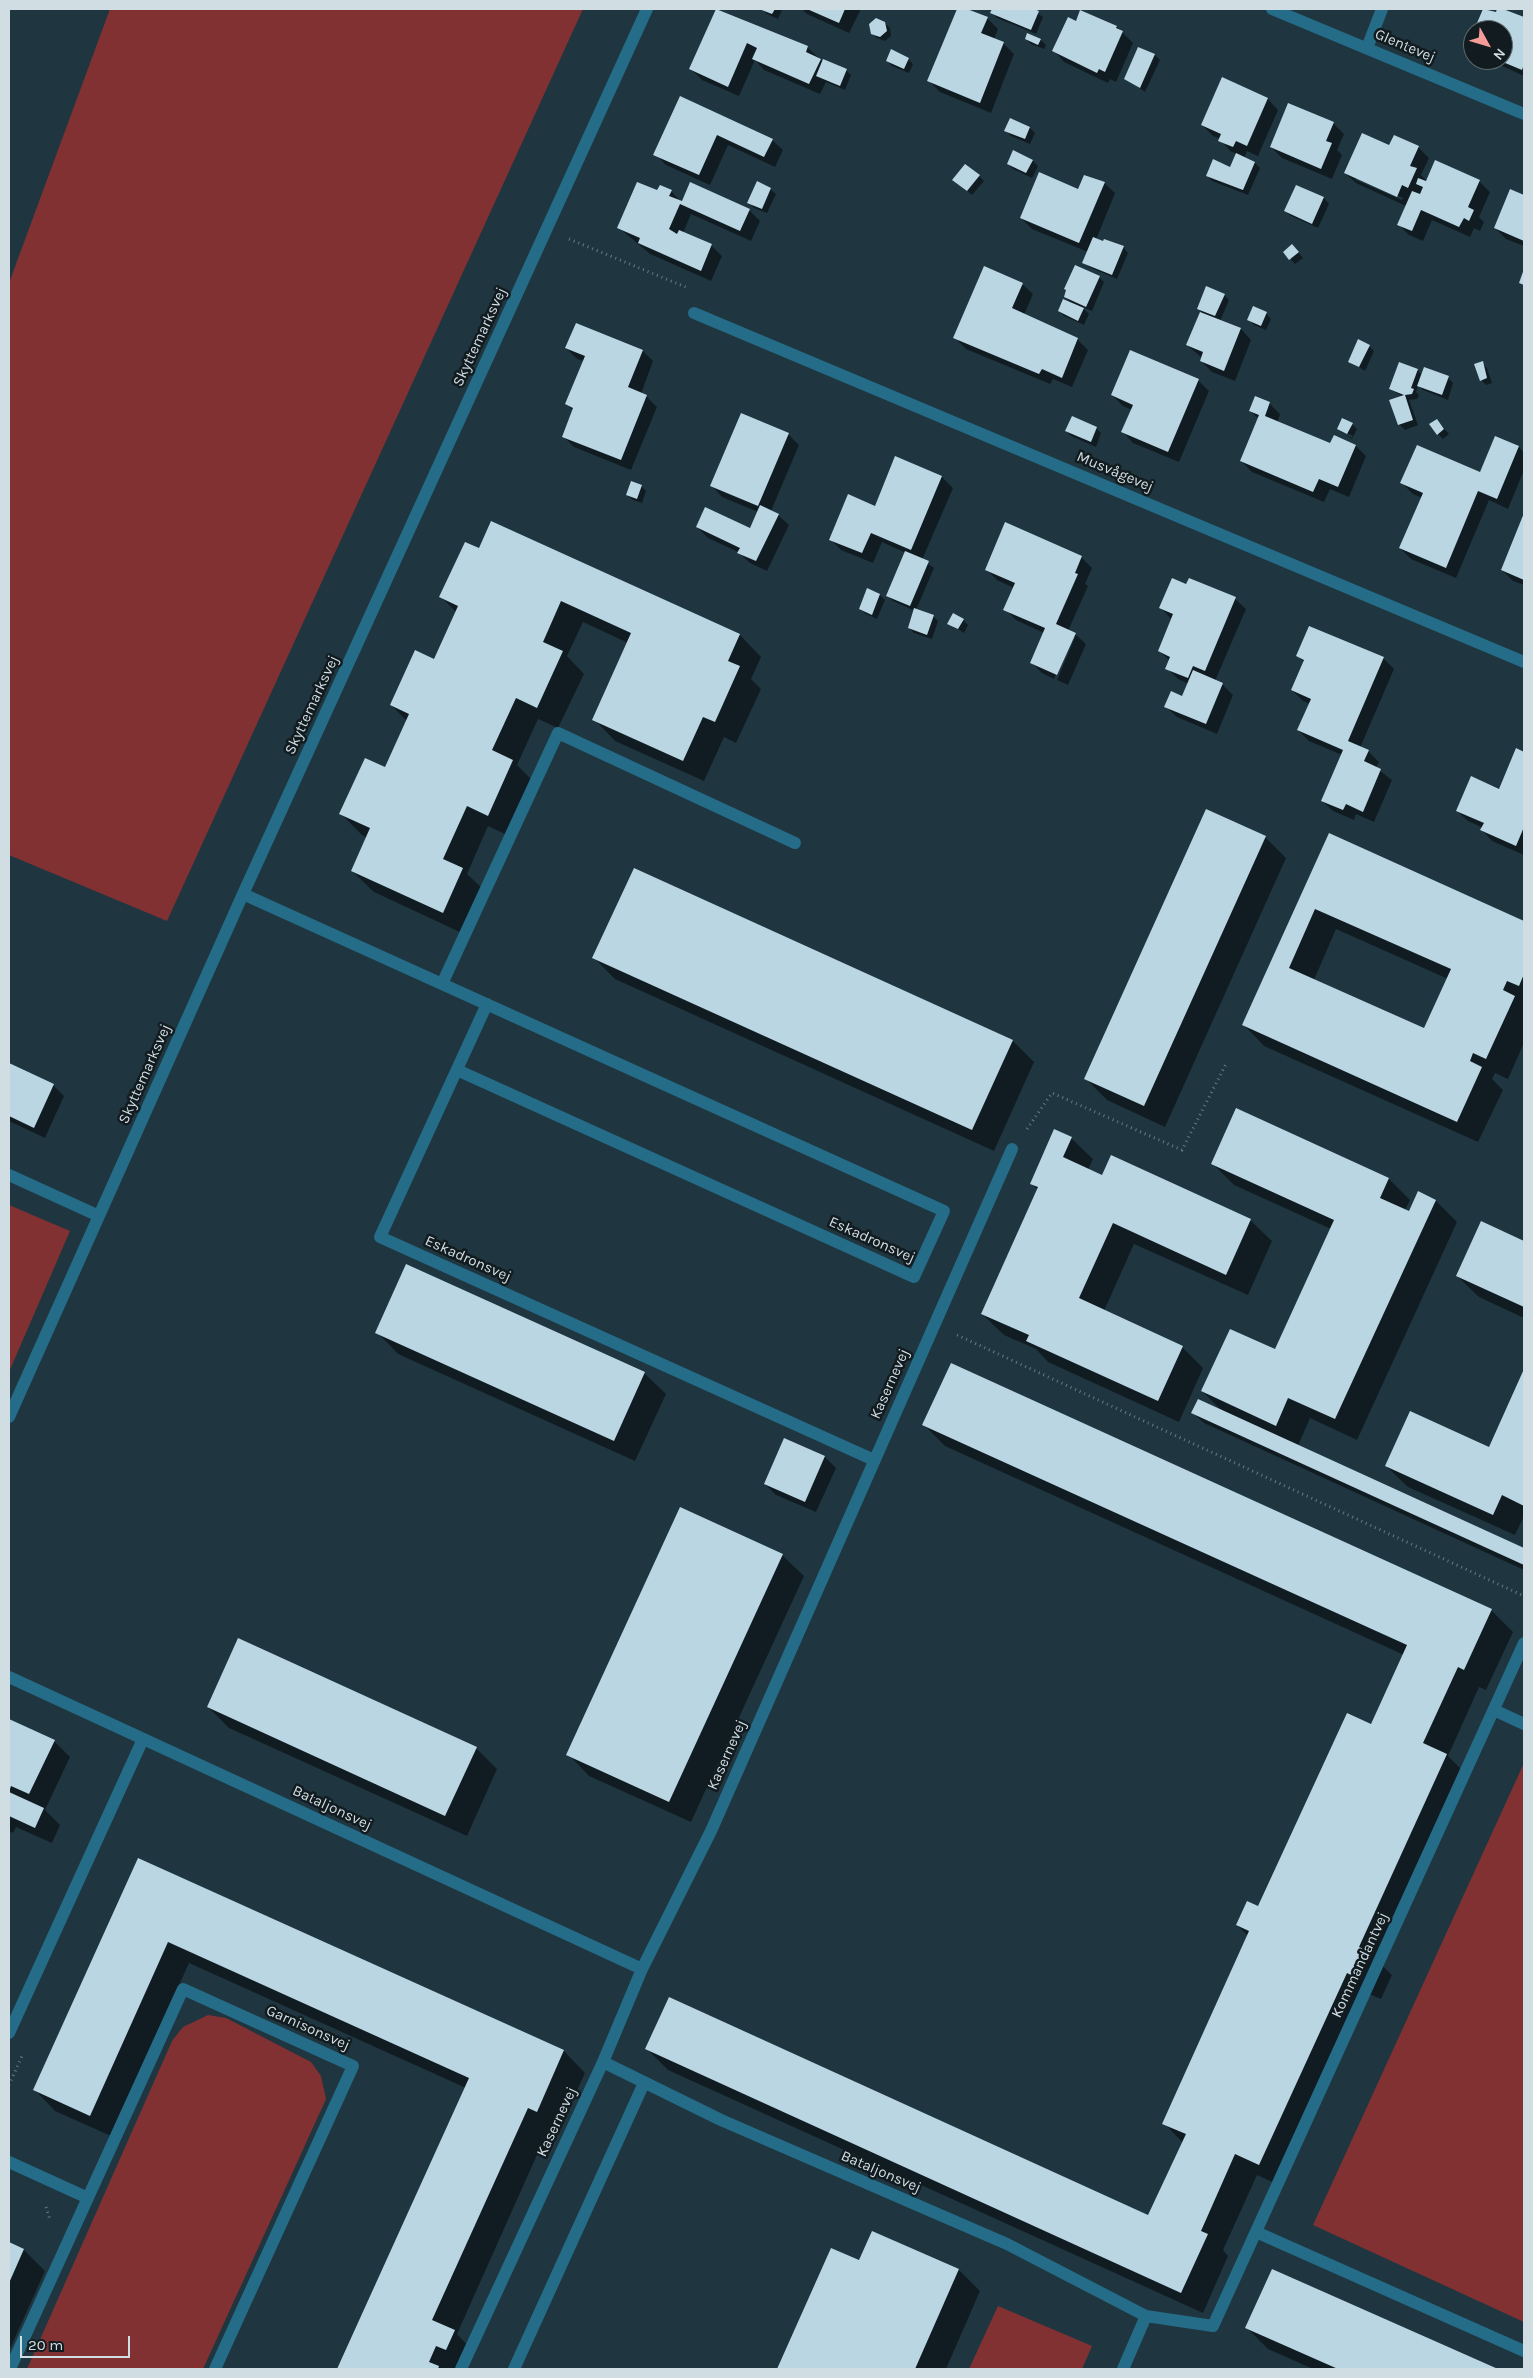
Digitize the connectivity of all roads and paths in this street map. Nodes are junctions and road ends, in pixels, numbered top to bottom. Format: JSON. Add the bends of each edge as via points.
{"nodes":[{"id":1,"x":647,"y":9,"type":"edge"},
{"id":2,"x":1272,"y":9,"type":"edge"},
{"id":3,"x":1382,"y":9,"type":"edge"},
{"id":4,"x":1367,"y":48,"type":"junction"},
{"id":5,"x":1524,"y":114,"type":"edge"},
{"id":6,"x":546,"y":230,"type":"junction"},
{"id":7,"x":694,"y":313,"type":"joint"},
{"id":8,"x":1524,"y":662,"type":"edge"},
{"id":9,"x":796,"y":843,"type":"dead end"},
{"id":10,"x":243,"y":894,"type":"junction"},
{"id":11,"x":442,"y":984,"type":"junction"},
{"id":12,"x":487,"y":1004,"type":"junction"},
{"id":13,"x":1226,"y":1062,"type":"dead end"},
{"id":14,"x":457,"y":1070,"type":"junction"},
{"id":15,"x":1012,"y":1149,"type":"joint"},
{"id":16,"x":9,"y":1175,"type":"edge"},
{"id":17,"x":99,"y":1216,"type":"junction"},
{"id":18,"x":934,"y":1325,"type":"junction"},
{"id":19,"x":9,"y":1416,"type":"edge"},
{"id":20,"x":874,"y":1460,"type":"junction"},
{"id":21,"x":1524,"y":1596,"type":"edge"},
{"id":22,"x":1524,"y":1643,"type":"edge"},
{"id":23,"x":9,"y":1677,"type":"edge"},
{"id":24,"x":1494,"y":1710,"type":"junction"},
{"id":25,"x":1524,"y":1724,"type":"edge"},
{"id":26,"x":143,"y":1739,"type":"junction"},
{"id":27,"x":642,"y":1969,"type":"junction"},
{"id":28,"x":9,"y":2033,"type":"edge"},
{"id":29,"x":25,"y":2048,"type":"dead end"},
{"id":30,"x":603,"y":2062,"type":"junction"},
{"id":31,"x":644,"y":2083,"type":"junction"},
{"id":32,"x":9,"y":2085,"type":"edge"},
{"id":33,"x":9,"y":2162,"type":"edge"},
{"id":34,"x":88,"y":2198,"type":"junction"},
{"id":35,"x":45,"y":2205,"type":"dead end"},
{"id":36,"x":50,"y":2222,"type":"dead end"},
{"id":37,"x":1256,"y":2232,"type":"junction"},
{"id":38,"x":1146,"y":2316,"type":"junction"},
{"id":39,"x":1524,"y":2351,"type":"edge"},
{"id":40,"x":10,"y":2369,"type":"edge"},
{"id":41,"x":215,"y":2369,"type":"edge"},
{"id":42,"x":461,"y":2369,"type":"edge"},
{"id":43,"x":514,"y":2369,"type":"edge"},
{"id":44,"x":1122,"y":2369,"type":"edge"}],
"edges":[{"from":1,"to":6,"type":"street","name":"Skyttemarksvej"},
{"from":2,"to":4,"type":"street","name":"Glentevej"},
{"from":3,"to":4,"type":"street"},
{"from":4,"to":5,"type":"street","name":"Glentevej"},
{"from":6,"to":7,"type":"path","via":[[689,289]]},
{"from":6,"to":10,"type":"street","name":"Skyttemarksvej"},
{"from":7,"to":8,"type":"street","name":"Musvågevej"},
{"from":9,"to":11,"type":"street","via":[[558,733]]},
{"from":10,"to":11,"type":"street","name":"Eskadronsvej"},
{"from":10,"to":17,"type":"street","name":"Skyttemarksvej"},
{"from":11,"to":12,"type":"street","name":"Eskadronsvej"},
{"from":12,"to":14,"type":"street","name":"Eskadronsvej"},
{"from":12,"to":14,"type":"street","name":"Eskadronsvej","via":[[944,1211],[918,1269],[914,1277]]},
{"from":13,"to":15,"type":"path","via":[[1182,1150],[1052,1093]]},
{"from":14,"to":20,"type":"street","name":"Eskadronsvej","via":[[380,1237]]},
{"from":15,"to":18,"type":"street","name":"Kasernevej"},
{"from":16,"to":17,"type":"street"},
{"from":17,"to":19,"type":"street","name":"Skyttemarksvej"},
{"from":18,"to":20,"type":"street","name":"Kasernevej"},
{"from":18,"to":21,"type":"path"},
{"from":20,"to":27,"type":"street","name":"Kasernevej","via":[[710,1831]]},
{"from":22,"to":24,"type":"street","name":"Kommandantvej"},
{"from":23,"to":26,"type":"street","name":"Bataljonsvej"},
{"from":24,"to":25,"type":"street"},
{"from":24,"to":37,"type":"street","name":"Kommandantvej"},
{"from":26,"to":27,"type":"street","name":"Bataljonsvej"},
{"from":26,"to":28,"type":"street"},
{"from":27,"to":30,"type":"street","name":"Kasernevej"},
{"from":29,"to":32,"type":"path"},
{"from":30,"to":31,"type":"street","name":"Bataljonsvej"},
{"from":30,"to":42,"type":"street","name":"Kasernevej"},
{"from":31,"to":38,"type":"street","name":"Bataljonsvej","via":[[1007,2244]]},
{"from":31,"to":43,"type":"street"},
{"from":33,"to":34,"type":"street"},
{"from":34,"to":40,"type":"street","name":"Garnisonsvej"},
{"from":34,"to":41,"type":"street","name":"Garnisonsvej","via":[[183,1989],[353,2066]]},
{"from":35,"to":36,"type":"path"},
{"from":37,"to":38,"type":"street","name":"Kommandantvej","via":[[1213,2326]]},
{"from":37,"to":39,"type":"street"},
{"from":38,"to":44,"type":"street"}]}
